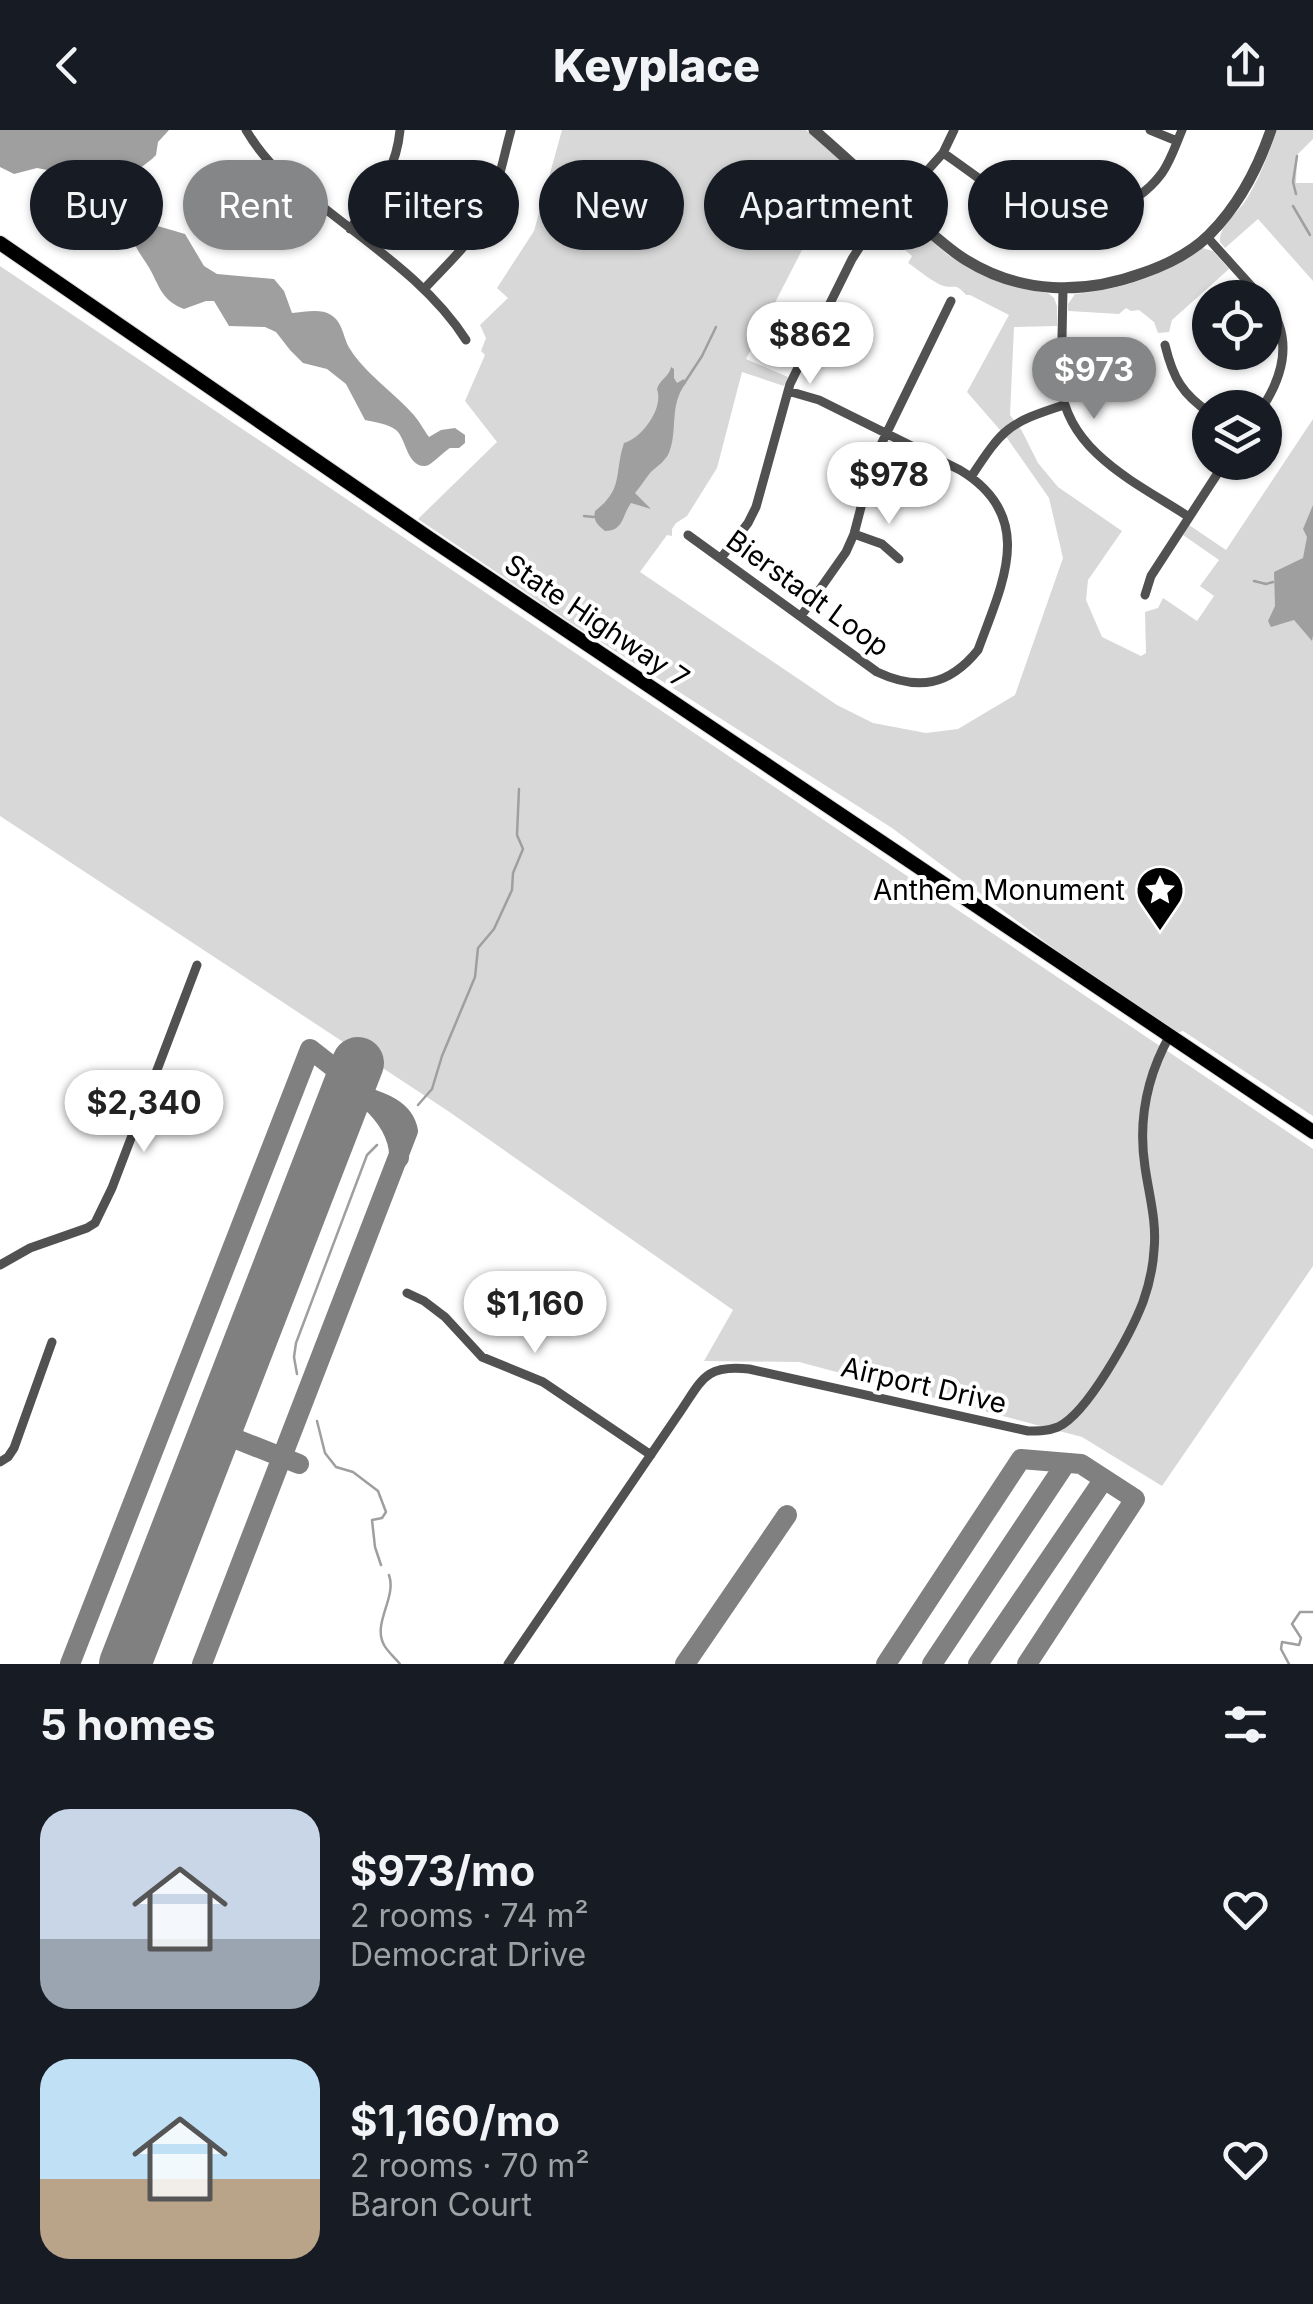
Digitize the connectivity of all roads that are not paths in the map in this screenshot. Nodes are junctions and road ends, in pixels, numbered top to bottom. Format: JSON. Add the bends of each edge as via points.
{"nodes":[{"id":1,"x":246,"y":130,"type":"edge"},
{"id":2,"x":400,"y":130,"type":"edge"},
{"id":3,"x":511,"y":130,"type":"edge"},
{"id":4,"x":814,"y":130,"type":"edge"},
{"id":5,"x":954,"y":130,"type":"edge"},
{"id":6,"x":1150,"y":130,"type":"edge"},
{"id":7,"x":1182,"y":130,"type":"edge"},
{"id":8,"x":1270,"y":130,"type":"edge"},
{"id":9,"x":1177,"y":141,"type":"junction"},
{"id":10,"x":942,"y":153,"type":"junction"},
{"id":11,"x":394,"y":160,"type":"edge"},
{"id":12,"x":847,"y":160,"type":"edge"},
{"id":13,"x":936,"y":160,"type":"edge"},
{"id":14,"x":348,"y":227,"type":"edge"},
{"id":15,"x":1207,"y":237,"type":"junction"},
{"id":16,"x":0,"y":243,"type":"edge"},
{"id":17,"x":948,"y":246,"type":"edge"},
{"id":18,"x":376,"y":250,"type":"edge"},
{"id":19,"x":857,"y":250,"type":"edge"},
{"id":20,"x":1247,"y":280,"type":"edge"},
{"id":21,"x":424,"y":289,"type":"junction"},
{"id":22,"x":1063,"y":290,"type":"junction"},
{"id":23,"x":951,"y":301,"type":"dead end"},
{"id":24,"x":466,"y":340,"type":"dead end"},
{"id":25,"x":1165,"y":345,"type":"dead end"},
{"id":26,"x":788,"y":391,"type":"junction"},
{"id":27,"x":1192,"y":400,"type":"edge"},
{"id":28,"x":1064,"y":405,"type":"junction"},
{"id":29,"x":885,"y":433,"type":"junction"},
{"id":30,"x":971,"y":477,"type":"junction"},
{"id":31,"x":1213,"y":480,"type":"edge"},
{"id":32,"x":1189,"y":517,"type":"junction"},
{"id":33,"x":854,"y":534,"type":"junction"},
{"id":34,"x":688,"y":535,"type":"dead end"},
{"id":35,"x":721,"y":558,"type":"junction"},
{"id":36,"x":899,"y":560,"type":"dead end"},
{"id":37,"x":1145,"y":595,"type":"dead end"},
{"id":38,"x":800,"y":616,"type":"junction"},
{"id":39,"x":197,"y":965,"type":"dead end"},
{"id":40,"x":1170,"y":1035,"type":"junction"},
{"id":41,"x":1306,"y":1127,"type":"edge"},
{"id":42,"x":0,"y":1266,"type":"edge"},
{"id":43,"x":407,"y":1293,"type":"dead end"},
{"id":44,"x":52,"y":1342,"type":"dead end"},
{"id":45,"x":651,"y":1455,"type":"junction"},
{"id":46,"x":0,"y":1462,"type":"edge"},
{"id":47,"x":508,"y":1664,"type":"edge"}],
"edges":[{"from":1,"to":14,"type":"street","via":[[277,171]]},
{"from":2,"to":11,"type":"street"},
{"from":3,"to":21,"type":"street","via":[[481,222]]},
{"from":4,"to":12,"type":"street"},
{"from":5,"to":10,"type":"street"},
{"from":6,"to":9,"type":"street"},
{"from":7,"to":9,"type":"street"},
{"from":8,"to":15,"type":"street","via":[[1249,181]]},
{"from":9,"to":10,"type":"street","via":[[1142,194],[1083,216],[1034,212]]},
{"from":10,"to":13,"type":"street"},
{"from":15,"to":20,"type":"street"},
{"from":15,"to":22,"type":"street","via":[[1168,264]]},
{"from":16,"to":40,"type":"main road","name":"State Highway 7"},
{"from":17,"to":22,"type":"street","via":[[998,276]]},
{"from":18,"to":21,"type":"street"},
{"from":19,"to":26,"type":"street"},
{"from":21,"to":24,"type":"street"},
{"from":22,"to":28,"type":"street"},
{"from":23,"to":29,"type":"street"},
{"from":25,"to":27,"type":"street"},
{"from":26,"to":29,"type":"street","name":"Bierstadt Loop"},
{"from":26,"to":35,"type":"street","via":[[756,508]]},
{"from":28,"to":30,"type":"street","via":[[1008,428]]},
{"from":28,"to":32,"type":"street","via":[[1094,452]]},
{"from":29,"to":30,"type":"street","name":"Bierstadt Loop"},
{"from":29,"to":33,"type":"street"},
{"from":30,"to":38,"type":"street","name":"Bierstadt Loop","via":[[1003,516],[1009,552],[978,650],[968,661],[942,679],[896,680]]},
{"from":31,"to":32,"type":"street"},
{"from":32,"to":37,"type":"street"},
{"from":33,"to":36,"type":"street","via":[[882,544]]},
{"from":33,"to":38,"type":"street"},
{"from":34,"to":35,"type":"street","name":"Bierstadt Loop"},
{"from":35,"to":38,"type":"street","name":"Bierstadt Loop"},
{"from":39,"to":42,"type":"street","via":[[96,1220]]},
{"from":40,"to":41,"type":"main road","name":"State Highway 7"},
{"from":40,"to":45,"type":"street","name":"Airport Drive","via":[[1153,1070],[1143,1121],[1155,1233],[1149,1284],[1110,1364],[1061,1426],[1018,1430],[723,1368],[703,1379]]},
{"from":43,"to":45,"type":"street","via":[[445,1317],[482,1357],[543,1382]]},
{"from":44,"to":46,"type":"street","via":[[14,1448]]},
{"from":45,"to":47,"type":"street","name":"Airport Drive"}]}
